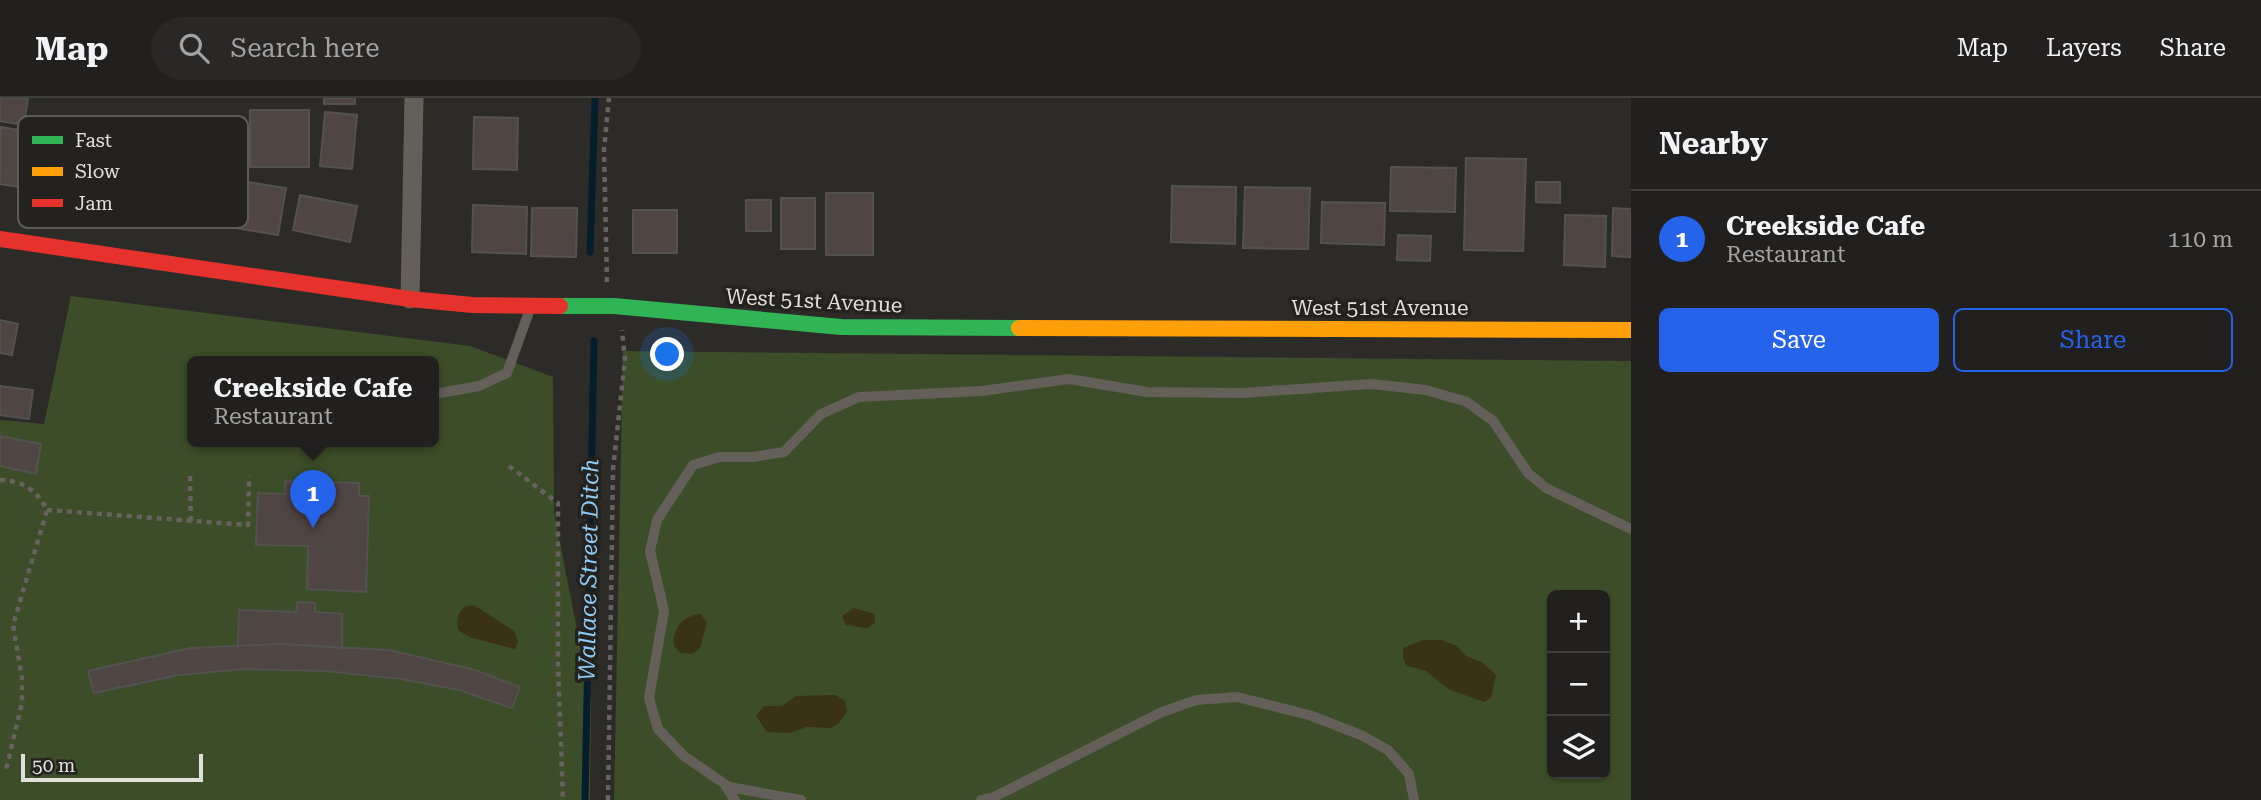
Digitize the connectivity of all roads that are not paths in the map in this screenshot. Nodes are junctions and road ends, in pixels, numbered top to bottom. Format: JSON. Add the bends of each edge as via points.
{"nodes":[{"id":1,"x":414,"y":98,"type":"edge"},
{"id":2,"x":0,"y":239,"type":"edge"},
{"id":3,"x":410,"y":299,"type":"junction"},
{"id":4,"x":531,"y":305,"type":"junction"},
{"id":5,"x":1631,"y":330,"type":"edge"},
{"id":6,"x":439,"y":393,"type":"edge"},
{"id":7,"x":1631,"y":529,"type":"edge"},
{"id":8,"x":723,"y":782,"type":"junction"},
{"id":9,"x":735,"y":800,"type":"edge"},
{"id":10,"x":801,"y":800,"type":"edge"},
{"id":11,"x":981,"y":800,"type":"edge"},
{"id":12,"x":1415,"y":800,"type":"edge"}],
"edges":[{"from":1,"to":3,"type":"street"},
{"from":2,"to":3,"type":"street","name":"West 51st Avenue"},
{"from":3,"to":4,"type":"street","name":"West 51st Avenue"},
{"from":4,"to":5,"type":"street","name":"West 51st Avenue","via":[[614,306],[841,327]]},
{"from":4,"to":6,"type":"lane","via":[[507,373],[479,386]]},
{"from":7,"to":8,"type":"lane","via":[[1546,488],[1528,473],[1493,421],[1467,402],[1426,390],[1371,384],[1242,393],[1147,392],[1069,379],[982,391],[859,397],[821,414],[784,452],[719,457],[692,465],[657,520],[650,551],[664,611],[649,698],[658,729],[684,755]]},
{"from":8,"to":9,"type":"lane"},
{"from":8,"to":10,"type":"lane","via":[[729,787]]},
{"from":11,"to":12,"type":"lane","via":[[1162,712],[1196,699],[1237,697],[1309,715],[1388,750],[1409,774]]}]}
